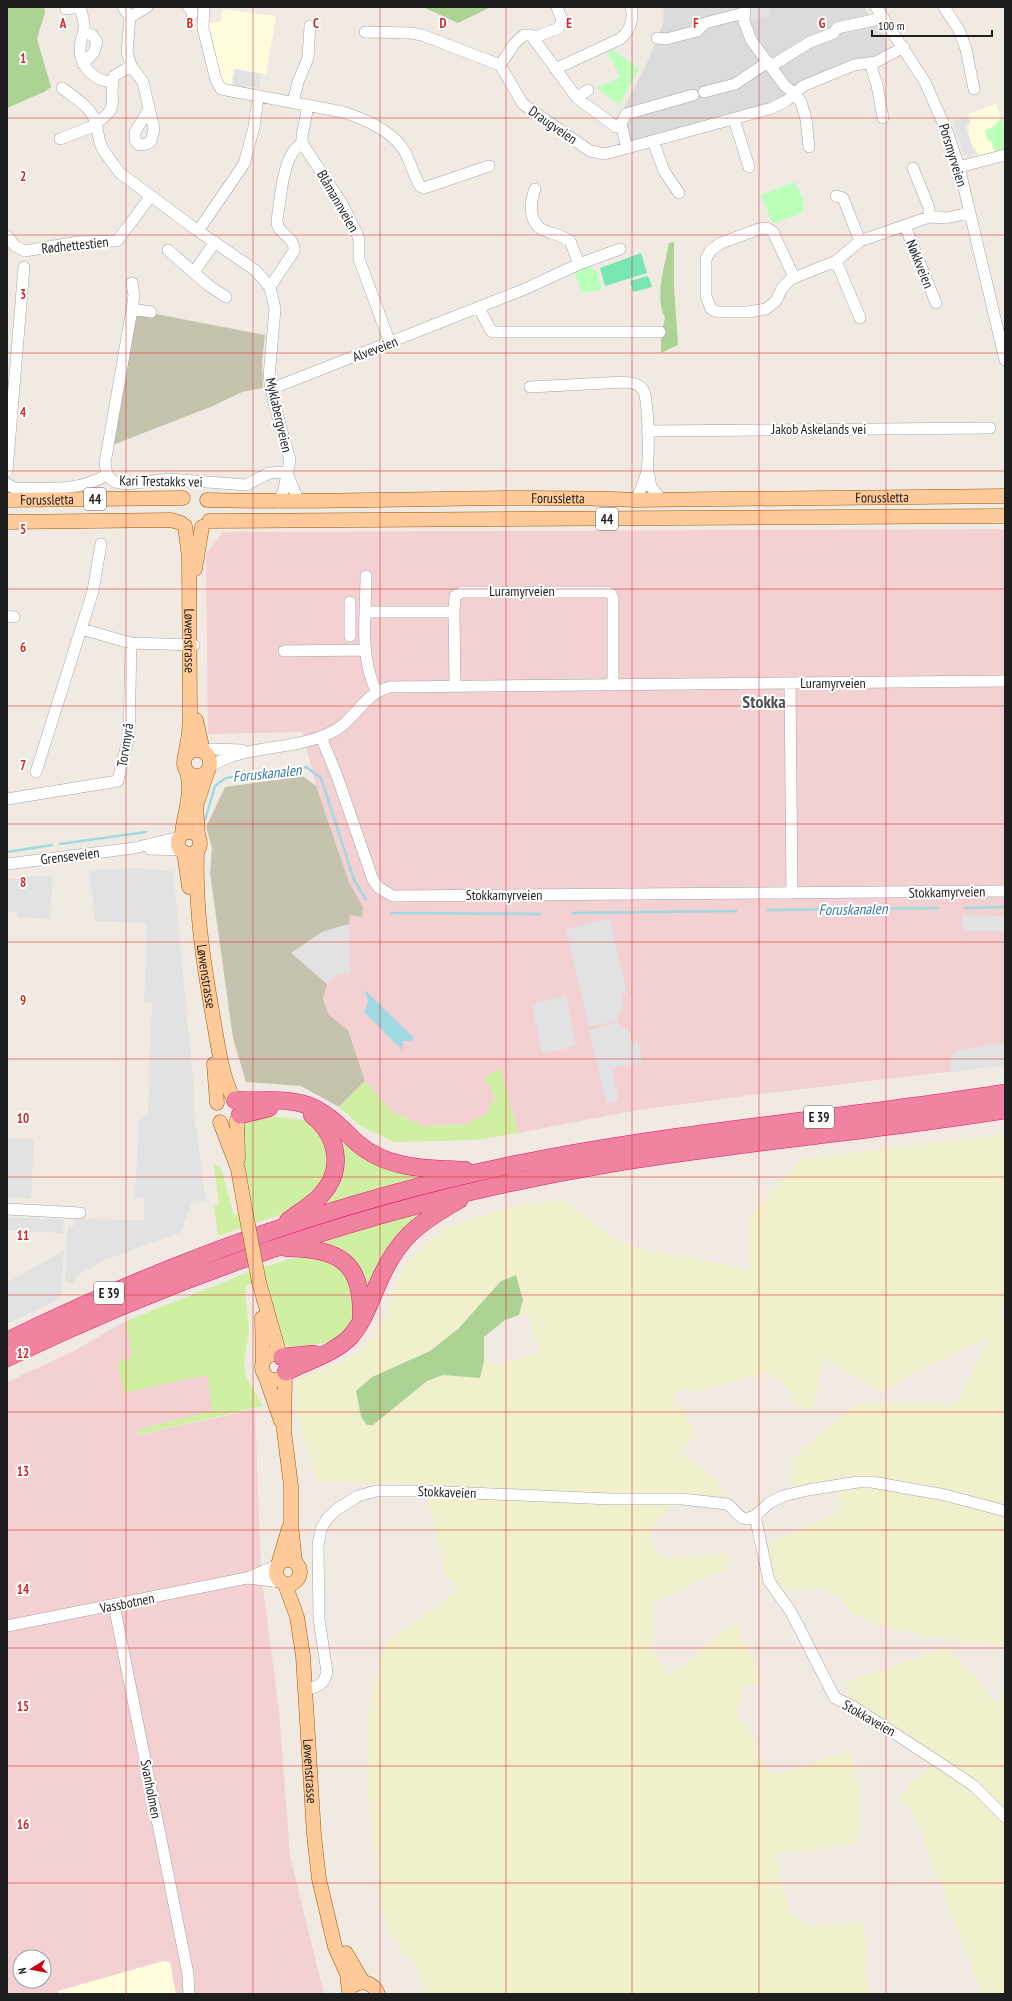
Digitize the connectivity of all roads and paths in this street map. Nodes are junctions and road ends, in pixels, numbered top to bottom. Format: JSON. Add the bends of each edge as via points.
{"nodes":[{"id":1,"x":80,"y":7,"type":"edge"},
{"id":2,"x":123,"y":7,"type":"edge"},
{"id":3,"x":147,"y":7,"type":"edge"},
{"id":4,"x":204,"y":7,"type":"edge"},
{"id":5,"x":557,"y":7,"type":"edge"},
{"id":6,"x":631,"y":7,"type":"edge"},
{"id":7,"x":876,"y":7,"type":"edge"},
{"id":8,"x":944,"y":7,"type":"edge"},
{"id":9,"x":66,"y":9,"type":"dead end"},
{"id":10,"x":745,"y":10,"type":"edge"},
{"id":11,"x":130,"y":17,"type":"junction"},
{"id":12,"x":874,"y":20,"type":"dead end"},
{"id":13,"x":310,"y":26,"type":"dead end"},
{"id":14,"x":84,"y":32,"type":"junction"},
{"id":15,"x":365,"y":32,"type":"dead end"},
{"id":16,"x":534,"y":38,"type":"junction"},
{"id":17,"x":657,"y":38,"type":"dead end"},
{"id":18,"x":904,"y":47,"type":"junction"},
{"id":19,"x":870,"y":63,"type":"junction"},
{"id":20,"x":83,"y":64,"type":"junction"},
{"id":21,"x":770,"y":64,"type":"junction"},
{"id":22,"x":500,"y":65,"type":"junction"},
{"id":23,"x":131,"y":66,"type":"junction"},
{"id":24,"x":555,"y":69,"type":"junction"},
{"id":25,"x":112,"y":82,"type":"junction"},
{"id":26,"x":62,"y":88,"type":"dead end"},
{"id":27,"x":974,"y":89,"type":"dead end"},
{"id":28,"x":588,"y":90,"type":"dead end"},
{"id":29,"x":704,"y":92,"type":"dead end"},
{"id":30,"x":794,"y":93,"type":"junction"},
{"id":31,"x":692,"y":95,"type":"dead end"},
{"id":32,"x":258,"y":98,"type":"junction"},
{"id":33,"x":577,"y":98,"type":"junction"},
{"id":34,"x":293,"y":103,"type":"junction"},
{"id":35,"x":308,"y":106,"type":"junction"},
{"id":36,"x":149,"y":109,"type":"dead end"},
{"id":37,"x":883,"y":118,"type":"dead end"},
{"id":38,"x":734,"y":119,"type":"junction"},
{"id":39,"x":96,"y":124,"type":"junction"},
{"id":40,"x":616,"y":127,"type":"dead end"},
{"id":41,"x":60,"y":139,"type":"dead end"},
{"id":42,"x":653,"y":141,"type":"junction"},
{"id":43,"x":302,"y":143,"type":"junction"},
{"id":44,"x":809,"y":147,"type":"dead end"},
{"id":45,"x":627,"y":148,"type":"junction"},
{"id":46,"x":1005,"y":155,"type":"edge"},
{"id":47,"x":490,"y":166,"type":"dead end"},
{"id":48,"x":959,"y":166,"type":"junction"},
{"id":49,"x":749,"y":167,"type":"dead end"},
{"id":50,"x":913,"y":168,"type":"dead end"},
{"id":51,"x":535,"y":189,"type":"dead end"},
{"id":52,"x":679,"y":193,"type":"dead end"},
{"id":53,"x":151,"y":196,"type":"junction"},
{"id":54,"x":836,"y":196,"type":"dead end"},
{"id":55,"x":969,"y":213,"type":"junction"},
{"id":56,"x":929,"y":217,"type":"junction"},
{"id":57,"x":905,"y":226,"type":"junction"},
{"id":58,"x":198,"y":231,"type":"junction"},
{"id":59,"x":7,"y":236,"type":"edge"},
{"id":60,"x":860,"y":241,"type":"junction"},
{"id":61,"x":215,"y":242,"type":"junction"},
{"id":62,"x":620,"y":249,"type":"dead end"},
{"id":63,"x":168,"y":250,"type":"dead end"},
{"id":64,"x":836,"y":261,"type":"junction"},
{"id":65,"x":579,"y":264,"type":"junction"},
{"id":66,"x":24,"y":267,"type":"dead end"},
{"id":67,"x":194,"y":272,"type":"junction"},
{"id":68,"x":794,"y":277,"type":"junction"},
{"id":69,"x":132,"y":283,"type":"dead end"},
{"id":70,"x":270,"y":287,"type":"junction"},
{"id":71,"x":226,"y":297,"type":"dead end"},
{"id":72,"x":936,"y":302,"type":"dead end"},
{"id":73,"x":132,"y":308,"type":"junction"},
{"id":74,"x":479,"y":308,"type":"junction"},
{"id":75,"x":151,"y":312,"type":"dead end"},
{"id":76,"x":1000,"y":316,"type":"edge"},
{"id":77,"x":860,"y":318,"type":"dead end"},
{"id":78,"x":660,"y":332,"type":"dead end"},
{"id":79,"x":390,"y":343,"type":"junction"},
{"id":80,"x":1005,"y":360,"type":"edge"},
{"id":81,"x":530,"y":387,"type":"dead end"},
{"id":82,"x":271,"y":389,"type":"junction"},
{"id":83,"x":990,"y":428,"type":"dead end"},
{"id":84,"x":648,"y":430,"type":"junction"},
{"id":85,"x":647,"y":469,"type":"junction"},
{"id":86,"x":7,"y":471,"type":"edge"},
{"id":87,"x":287,"y":472,"type":"junction"},
{"id":88,"x":107,"y":475,"type":"junction"},
{"id":89,"x":7,"y":484,"type":"edge"},
{"id":90,"x":183,"y":498,"type":"junction"},
{"id":91,"x":1005,"y":498,"type":"edge"},
{"id":92,"x":7,"y":500,"type":"edge"},
{"id":93,"x":207,"y":500,"type":"junction"},
{"id":94,"x":636,"y":500,"type":"junction"},
{"id":95,"x":662,"y":500,"type":"junction"},
{"id":96,"x":279,"y":502,"type":"junction"},
{"id":97,"x":299,"y":502,"type":"junction"},
{"id":98,"x":1005,"y":513,"type":"edge"},
{"id":99,"x":1005,"y":516,"type":"edge"},
{"id":100,"x":7,"y":522,"type":"edge"},
{"id":101,"x":205,"y":524,"type":"junction"},
{"id":102,"x":183,"y":525,"type":"junction"},
{"id":103,"x":101,"y":544,"type":"dead end"},
{"id":104,"x":366,"y":576,"type":"dead end"},
{"id":105,"x":350,"y":602,"type":"dead end"},
{"id":106,"x":366,"y":612,"type":"junction"},
{"id":107,"x":454,"y":612,"type":"junction"},
{"id":108,"x":81,"y":629,"type":"junction"},
{"id":109,"x":350,"y":636,"type":"dead end"},
{"id":110,"x":131,"y":643,"type":"junction"},
{"id":111,"x":191,"y":645,"type":"junction"},
{"id":112,"x":364,"y":650,"type":"junction"},
{"id":113,"x":284,"y":651,"type":"dead end"},
{"id":114,"x":1005,"y":681,"type":"edge"},
{"id":115,"x":790,"y":683,"type":"junction"},
{"id":116,"x":614,"y":685,"type":"junction"},
{"id":117,"x":455,"y":686,"type":"junction"},
{"id":118,"x":376,"y":692,"type":"junction"},
{"id":119,"x":321,"y":737,"type":"junction"},
{"id":120,"x":259,"y":750,"type":"junction"},
{"id":121,"x":203,"y":751,"type":"junction"},
{"id":122,"x":185,"y":756,"type":"junction"},
{"id":123,"x":209,"y":768,"type":"junction"},
{"id":124,"x":36,"y":772,"type":"dead end"},
{"id":125,"x":187,"y":772,"type":"junction"},
{"id":126,"x":7,"y":799,"type":"edge"},
{"id":127,"x":187,"y":843,"type":"junction"},
{"id":128,"x":7,"y":864,"type":"edge"},
{"id":129,"x":1005,"y":891,"type":"edge"},
{"id":130,"x":792,"y":893,"type":"junction"},
{"id":131,"x":1005,"y":1093,"type":"edge"},
{"id":132,"x":217,"y":1103,"type":"junction"},
{"id":133,"x":237,"y":1109,"type":"junction"},
{"id":134,"x":1005,"y":1110,"type":"edge"},
{"id":135,"x":220,"y":1122,"type":"junction"},
{"id":136,"x":238,"y":1169,"type":"junction"},
{"id":137,"x":488,"y":1171,"type":"junction"},
{"id":138,"x":480,"y":1190,"type":"junction"},
{"id":139,"x":7,"y":1208,"type":"edge"},
{"id":140,"x":80,"y":1213,"type":"dead end"},
{"id":141,"x":275,"y":1230,"type":"junction"},
{"id":142,"x":273,"y":1248,"type":"junction"},
{"id":143,"x":260,"y":1285,"type":"junction"},
{"id":144,"x":361,"y":1321,"type":"junction"},
{"id":145,"x":7,"y":1341,"type":"edge"},
{"id":146,"x":7,"y":1358,"type":"edge"},
{"id":147,"x":284,"y":1365,"type":"junction"},
{"id":148,"x":264,"y":1369,"type":"junction"},
{"id":149,"x":284,"y":1431,"type":"junction"},
{"id":150,"x":1005,"y":1511,"type":"edge"},
{"id":151,"x":755,"y":1516,"type":"junction"},
{"id":152,"x":291,"y":1524,"type":"junction"},
{"id":153,"x":295,"y":1562,"type":"junction"},
{"id":154,"x":278,"y":1565,"type":"junction"},
{"id":155,"x":299,"y":1575,"type":"junction"},
{"id":156,"x":247,"y":1578,"type":"junction"},
{"id":157,"x":283,"y":1583,"type":"junction"},
{"id":158,"x":114,"y":1605,"type":"junction"},
{"id":159,"x":297,"y":1617,"type":"junction"},
{"id":160,"x":7,"y":1626,"type":"edge"},
{"id":161,"x":305,"y":1689,"type":"junction"},
{"id":162,"x":1005,"y":1817,"type":"edge"},
{"id":163,"x":330,"y":1925,"type":"junction"},
{"id":164,"x":188,"y":1974,"type":"junction"},
{"id":165,"x":363,"y":1982,"type":"junction"},
{"id":166,"x":348,"y":1992,"type":"edge"},
{"id":167,"x":189,"y":1994,"type":"edge"},
{"id":168,"x":195,"y":1994,"type":"edge"},
{"id":169,"x":378,"y":1994,"type":"edge"}],
"edges":[{"from":1,"to":9,"type":"street"},
{"from":1,"to":14,"type":"street"},
{"from":2,"to":11,"type":"street"},
{"from":3,"to":11,"type":"street"},
{"from":4,"to":32,"type":"street","via":[[203,28],[218,86],[225,91]]},
{"from":5,"to":16,"type":"street","via":[[562,20],[559,28]]},
{"from":6,"to":24,"type":"street","via":[[631,22],[626,34],[620,39]]},
{"from":7,"to":18,"type":"street","name":"Porsmyrveien"},
{"from":8,"to":27,"type":"street","via":[[959,30],[966,49]]},
{"from":10,"to":17,"type":"street","via":[[705,23],[697,31],[666,39]]},
{"from":10,"to":21,"type":"street","via":[[746,30]]},
{"from":11,"to":23,"type":"street","via":[[127,52]]},
{"from":12,"to":21,"type":"street","via":[[837,28],[834,33],[810,42]]},
{"from":13,"to":34,"type":"street","via":[[308,58]]},
{"from":14,"to":20,"type":"street","via":[[80,46]]},
{"from":14,"to":20,"type":"street","via":[[92,35],[97,42],[94,52]]},
{"from":15,"to":22,"type":"street","via":[[422,35]]},
{"from":16,"to":22,"type":"street","via":[[531,35],[524,35],[515,43]]},
{"from":16,"to":24,"type":"street"},
{"from":18,"to":19,"type":"street","name":"Draugveien","via":[[886,58]]},
{"from":18,"to":48,"type":"street","name":"Porsmyrveien","via":[[934,101]]},
{"from":19,"to":30,"type":"street","name":"Draugveien","via":[[847,68],[803,86]]},
{"from":19,"to":37,"type":"street"},
{"from":20,"to":25,"type":"street","via":[[97,78]]},
{"from":21,"to":29,"type":"street","via":[[735,84]]},
{"from":21,"to":30,"type":"street","via":[[785,86]]},
{"from":22,"to":45,"type":"street","name":"Draugveien","via":[[523,104],[590,151],[604,154]]},
{"from":23,"to":25,"type":"street","via":[[114,76]]},
{"from":23,"to":36,"type":"street","via":[[143,82]]},
{"from":24,"to":33,"type":"street"},
{"from":25,"to":39,"type":"street","via":[[112,108],[106,117]]},
{"from":26,"to":39,"type":"street","name":"Myklabergveien","via":[[88,108]]},
{"from":28,"to":33,"type":"street"},
{"from":30,"to":38,"type":"street","name":"Draugveien","via":[[780,105]]},
{"from":30,"to":44,"type":"street","via":[[801,102],[806,119]]},
{"from":31,"to":45,"type":"street","via":[[626,114],[621,124]]},
{"from":32,"to":34,"type":"street"},
{"from":32,"to":58,"type":"street","via":[[254,127],[244,164]]},
{"from":33,"to":40,"type":"street"},
{"from":34,"to":35,"type":"street"},
{"from":35,"to":43,"type":"street"},
{"from":35,"to":47,"type":"street","via":[[358,116],[390,136],[403,149],[418,182],[424,188]]},
{"from":38,"to":42,"type":"street","name":"Draugveien"},
{"from":38,"to":49,"type":"street"},
{"from":39,"to":41,"type":"street"},
{"from":39,"to":53,"type":"street","name":"Myklabergveien","via":[[100,143],[113,166]]},
{"from":42,"to":45,"type":"street","name":"Draugveien"},
{"from":42,"to":52,"type":"street","via":[[664,171]]},
{"from":43,"to":70,"type":"street","via":[[288,160],[277,220],[278,227],[293,244],[294,251]]},
{"from":43,"to":79,"type":"street","name":"Blåmannveien","via":[[341,202],[357,234],[359,259]]},
{"from":46,"to":48,"type":"street"},
{"from":48,"to":55,"type":"street","name":"Porsmyrveien"},
{"from":50,"to":56,"type":"street","via":[[929,208]]},
{"from":51,"to":65,"type":"street","via":[[530,206],[534,221],[542,229],[570,241]]},
{"from":53,"to":58,"type":"street","name":"Myklabergveien"},
{"from":53,"to":59,"type":"street","name":"Rødhettestien","via":[[117,241],[78,242],[25,251],[15,246]]},
{"from":54,"to":60,"type":"street","via":[[843,198]]},
{"from":55,"to":56,"type":"street","name":"Nøkkveien","via":[[946,218]]},
{"from":55,"to":76,"type":"street","name":"Porsmyrveien"},
{"from":56,"to":57,"type":"street","name":"Nøkkveien"},
{"from":57,"to":60,"type":"street","name":"Nøkkveien"},
{"from":57,"to":72,"type":"street","name":"Nøkkveien"},
{"from":58,"to":61,"type":"street","name":"Myklabergveien"},
{"from":60,"to":64,"type":"street","name":"Nøkkveien"},
{"from":61,"to":67,"type":"street"},
{"from":61,"to":70,"type":"street","name":"Myklabergveien","via":[[255,270]]},
{"from":62,"to":65,"type":"street","name":"Alveveien"},
{"from":63,"to":67,"type":"street"},
{"from":64,"to":68,"type":"street","name":"Nøkkveien"},
{"from":64,"to":77,"type":"street"},
{"from":65,"to":74,"type":"street","name":"Alveveien"},
{"from":66,"to":86,"type":"street"},
{"from":67,"to":71,"type":"street"},
{"from":68,"to":68,"type":"street","name":"Nøkkveien","via":[[774,232],[767,228],[759,229],[721,243],[710,251],[706,259],[707,302],[711,309],[718,312],[766,309],[776,301],[782,288]]},
{"from":69,"to":73,"type":"street","name":"Kari Trestakks vei"},
{"from":70,"to":82,"type":"street","name":"Myklabergveien","via":[[275,309],[268,366]]},
{"from":73,"to":75,"type":"street"},
{"from":73,"to":88,"type":"street","name":"Kari Trestakks vei","via":[[105,463]]},
{"from":74,"to":78,"type":"street","via":[[491,331],[494,332]]},
{"from":74,"to":79,"type":"street","name":"Alveveien"},
{"from":76,"to":80,"type":"street","name":"Porsmyrveien"},
{"from":79,"to":82,"type":"street","name":"Alveveien"},
{"from":81,"to":84,"type":"street","via":[[634,383],[644,391],[646,397]]},
{"from":82,"to":87,"type":"street","name":"Myklabergveien","via":[[290,460]]},
{"from":83,"to":84,"type":"street","name":"Jakob Askelands vei"},
{"from":84,"to":85,"type":"street"},
{"from":85,"to":94,"type":"street"},
{"from":85,"to":95,"type":"street","via":[[651,487]]},
{"from":87,"to":88,"type":"street","name":"Kari Trestakks vei","via":[[269,473],[252,483],[240,485],[170,478],[127,484],[115,482]]},
{"from":87,"to":96,"type":"street","name":"Myklabergveien"},
{"from":87,"to":97,"type":"street","name":"Myklabergveien"},
{"from":88,"to":89,"type":"street","via":[[70,488],[14,488]]},
{"from":90,"to":92,"type":"main road","name":"Forussletta","number":"44"},
{"from":90,"to":93,"type":"main road","number":"44","via":[[193,494]]},
{"from":90,"to":102,"type":"main road","via":[[177,510]]},
{"from":91,"to":95,"type":"main road","name":"Forussletta","number":"44"},
{"from":91,"to":98,"type":"main road","number":"44"},
{"from":93,"to":96,"type":"main road","name":"Forussletta","number":"44"},
{"from":93,"to":101,"type":"main road","via":[[211,511]]},
{"from":94,"to":95,"type":"main road","name":"Forussletta","number":"44"},
{"from":94,"to":97,"type":"main road","name":"Forussletta","number":"44","via":[[579,498]]},
{"from":96,"to":97,"type":"main road","name":"Forussletta","number":"44"},
{"from":99,"to":101,"type":"main road","name":"Forussletta","number":"44"},
{"from":100,"to":102,"type":"main road","name":"Forussletta","number":"44","via":[[171,520]]},
{"from":101,"to":102,"type":"main road","number":"44","via":[[190,529]]},
{"from":101,"to":111,"type":"main road","name":"Løwenstrasse","via":[[194,588]]},
{"from":102,"to":111,"type":"main road","name":"Løwenstrasse","via":[[189,557]]},
{"from":103,"to":108,"type":"street","via":[[93,591]]},
{"from":104,"to":106,"type":"street"},
{"from":105,"to":109,"type":"street"},
{"from":106,"to":107,"type":"street"},
{"from":106,"to":112,"type":"street"},
{"from":107,"to":116,"type":"street","name":"Luramyrveien","via":[[455,596],[462,592],[607,592],[613,598]]},
{"from":107,"to":117,"type":"street","name":"Luramyrveien"},
{"from":108,"to":110,"type":"street"},
{"from":108,"to":124,"type":"street"},
{"from":110,"to":111,"type":"street"},
{"from":110,"to":126,"type":"street","name":"Torvmyrå","via":[[129,735],[118,781]]},
{"from":111,"to":121,"type":"main road","name":"Løwenstrasse","via":[[195,713]]},
{"from":111,"to":122,"type":"main road","name":"Løwenstrasse","via":[[189,734]]},
{"from":112,"to":113,"type":"street"},
{"from":112,"to":118,"type":"street","via":[[369,676]]},
{"from":114,"to":115,"type":"street","name":"Luramyrveien"},
{"from":115,"to":116,"type":"street","name":"Luramyrveien"},
{"from":115,"to":130,"type":"street"},
{"from":116,"to":117,"type":"street","name":"Luramyrveien"},
{"from":117,"to":118,"type":"street","name":"Luramyrveien","via":[[400,686]]},
{"from":118,"to":119,"type":"street","via":[[340,727]]},
{"from":119,"to":120,"type":"street"},
{"from":119,"to":130,"type":"street","name":"Stokkamyrveien","via":[[374,880],[379,888],[393,896]]},
{"from":120,"to":121,"type":"street"},
{"from":120,"to":123,"type":"street","via":[[224,759]]},
{"from":121,"to":122,"type":"main road","via":[[191,750]]},
{"from":121,"to":123,"type":"main road","via":[[210,759]]},
{"from":122,"to":125,"type":"main road"},
{"from":123,"to":125,"type":"main road","via":[[199,776]]},
{"from":123,"to":127,"type":"main road","name":"Løwenstrasse"},
{"from":125,"to":127,"type":"main road","name":"Løwenstrasse","via":[[190,782]]},
{"from":127,"to":128,"type":"street","name":"Grenseveien"},
{"from":127,"to":132,"type":"main road","name":"Løwenstrasse","via":[[194,936],[214,1063]]},
{"from":127,"to":133,"type":"main road","name":"Løwenstrasse","via":[[196,892],[202,958],[224,1075]]},
{"from":129,"to":130,"type":"street","name":"Stokkamyrveien"},
{"from":131,"to":137,"type":"highway","number":"E 39","via":[[633,1143]]},
{"from":132,"to":133,"type":"main road","via":[[225,1098]]},
{"from":132,"to":135,"type":"main road","via":[[215,1113]]},
{"from":133,"to":135,"type":"main road","via":[[229,1124]]},
{"from":133,"to":136,"type":"main road","name":"Løwenstrasse"},
{"from":133,"to":137,"type":"highway","number":"E 39","via":[[277,1099],[294,1101],[310,1106],[338,1124],[356,1142],[398,1164],[420,1168]]},
{"from":133,"to":141,"type":"highway","number":"E 39","via":[[302,1110],[322,1123],[334,1143],[335,1169],[326,1189]]},
{"from":134,"to":138,"type":"highway","number":"E 39","via":[[665,1155],[585,1168]]},
{"from":135,"to":136,"type":"main road","name":"Løwenstrasse"},
{"from":136,"to":143,"type":"main road","name":"Løwenstrasse","bridge":true},
{"from":137,"to":141,"type":"highway","number":"E 39","via":[[361,1203]]},
{"from":138,"to":142,"type":"highway","number":"E 39","via":[[372,1217]]},
{"from":138,"to":144,"type":"highway","number":"E 39","via":[[420,1223],[403,1240],[390,1259]]},
{"from":139,"to":140,"type":"street"},
{"from":141,"to":145,"type":"highway","number":"E 39","via":[[129,1284]]},
{"from":142,"to":144,"type":"highway","number":"E 39","via":[[320,1250],[333,1254],[345,1262],[360,1286]]},
{"from":142,"to":146,"type":"highway","number":"E 39","via":[[157,1291]]},
{"from":143,"to":147,"type":"main road","name":"Løwenstrasse"},
{"from":143,"to":148,"type":"main road","name":"Løwenstrasse"},
{"from":144,"to":147,"type":"highway","number":"E 39","via":[[344,1342],[324,1353]]},
{"from":147,"to":148,"type":"main road","via":[[270,1355]]},
{"from":147,"to":148,"type":"main road","via":[[275,1380]]},
{"from":147,"to":149,"type":"main road","name":"Løwenstrasse"},
{"from":148,"to":149,"type":"main road","name":"Løwenstrasse"},
{"from":149,"to":152,"type":"main road","name":"Løwenstrasse","via":[[291,1486]]},
{"from":150,"to":151,"type":"street","via":[[945,1495],[872,1482],[858,1482],[783,1496],[769,1503]]},
{"from":151,"to":161,"type":"street","name":"Stokkaveien","via":[[743,1519],[732,1507],[722,1503],[682,1499],[610,1499],[397,1491],[376,1491],[358,1496],[336,1510],[323,1524],[320,1534],[317,1552],[319,1618],[327,1672],[325,1680],[320,1685]]},
{"from":151,"to":162,"type":"street","name":"Stokkaveien","via":[[769,1581],[791,1612],[835,1698],[903,1738],[974,1786]]},
{"from":152,"to":153,"type":"main road","name":"Løwenstrasse"},
{"from":152,"to":154,"type":"main road","name":"Løwenstrasse"},
{"from":153,"to":154,"type":"main road","via":[[286,1560]]},
{"from":153,"to":155,"type":"main road"},
{"from":154,"to":156,"type":"street","name":"Vassbotnen"},
{"from":154,"to":157,"type":"main road","via":[[276,1572]]},
{"from":155,"to":157,"type":"main road","via":[[294,1582]]},
{"from":155,"to":159,"type":"main road","name":"Løwenstrasse"},
{"from":156,"to":157,"type":"street","name":"Vassbotnen"},
{"from":156,"to":158,"type":"street","name":"Vassbotnen"},
{"from":157,"to":159,"type":"main road","name":"Løwenstrasse"},
{"from":158,"to":160,"type":"street","name":"Vassbotnen"},
{"from":158,"to":164,"type":"street","name":"Svanholmen"},
{"from":159,"to":161,"type":"main road","name":"Løwenstrasse"},
{"from":161,"to":163,"type":"main road","name":"Løwenstrasse","via":[[316,1858]]},
{"from":163,"to":165,"type":"main road","name":"Løwenstrasse"},
{"from":163,"to":166,"type":"main road","name":"Løwenstrasse","via":[[335,1946],[347,1974]]},
{"from":164,"to":167,"type":"street","name":"Svanholmen"},
{"from":164,"to":168,"type":"street","name":"Svanholmen"},
{"from":165,"to":166,"type":"main road","via":[[352,1986]]},
{"from":165,"to":169,"type":"main road","via":[[374,1987]]}]}
